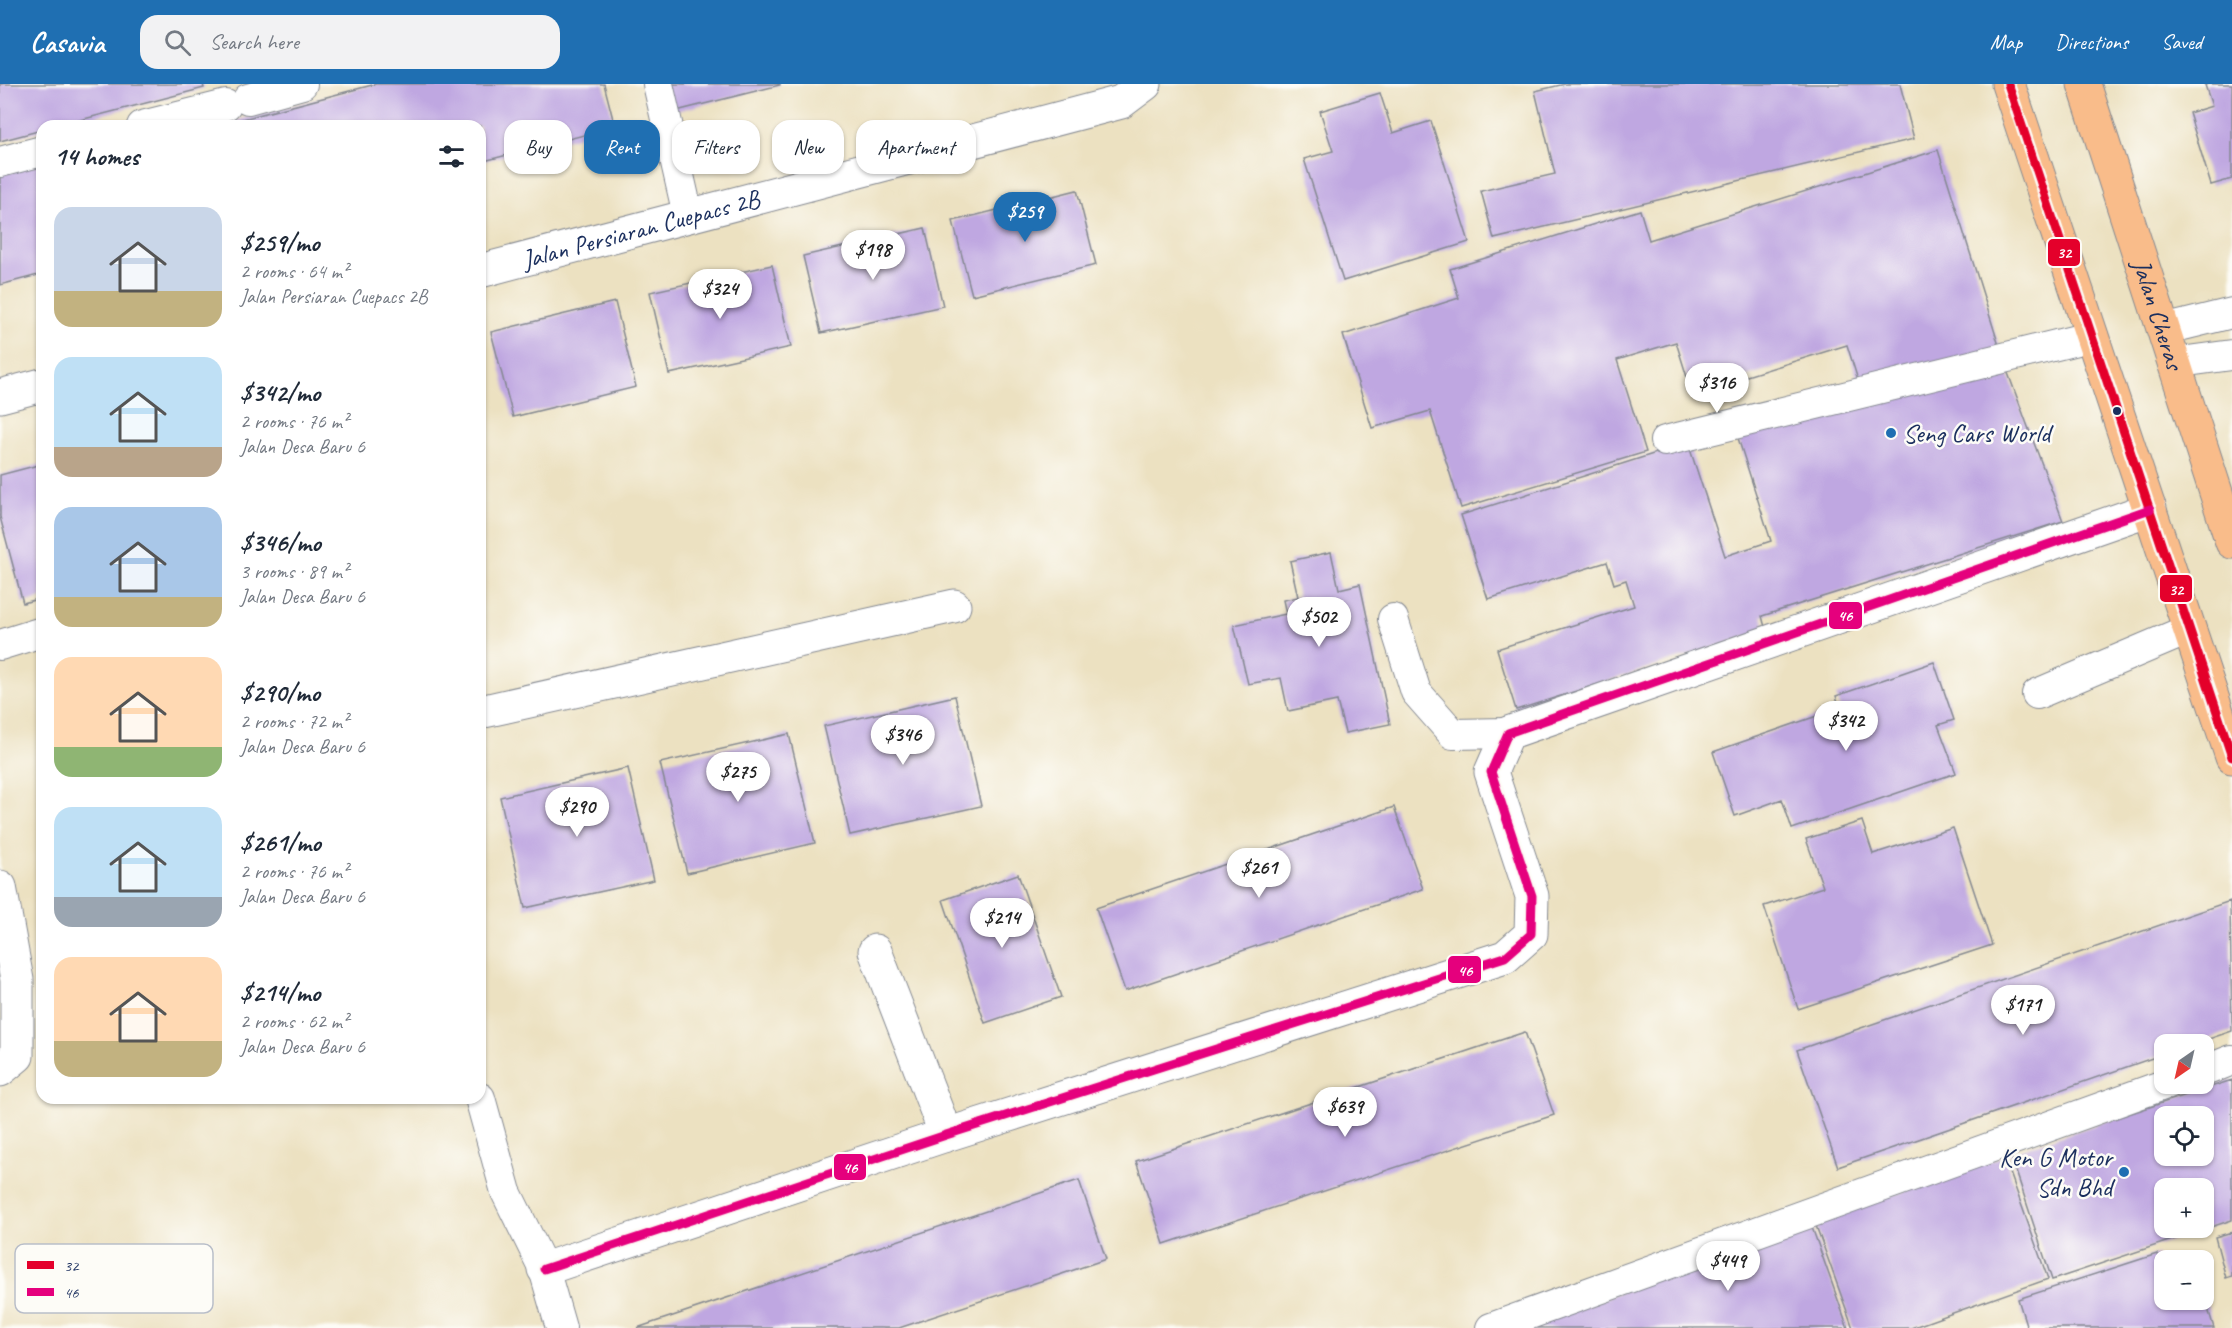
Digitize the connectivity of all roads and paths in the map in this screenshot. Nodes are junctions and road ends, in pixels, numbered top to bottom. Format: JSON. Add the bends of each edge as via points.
{"nodes":[{"id":1,"x":302,"y":84,"type":"edge"},
{"id":2,"x":658,"y":84,"type":"edge"},
{"id":3,"x":1145,"y":84,"type":"edge"},
{"id":4,"x":2008,"y":84,"type":"edge"},
{"id":5,"x":2089,"y":89,"type":"edge"},
{"id":6,"x":231,"y":104,"type":"edge"},
{"id":7,"x":166,"y":120,"type":"edge"},
{"id":8,"x":36,"y":153,"type":"edge"},
{"id":9,"x":0,"y":162,"type":"edge"},
{"id":10,"x":688,"y":215,"type":"junction"},
{"id":11,"x":486,"y":269,"type":"edge"},
{"id":12,"x":2232,"y":313,"type":"edge"},
{"id":13,"x":2163,"y":330,"type":"junction"},
{"id":14,"x":2093,"y":336,"type":"junction"},
{"id":15,"x":2232,"y":355,"type":"edge"},
{"id":16,"x":2173,"y":363,"type":"junction"},
{"id":17,"x":36,"y":387,"type":"edge"},
{"id":18,"x":0,"y":396,"type":"edge"},
{"id":19,"x":1665,"y":441,"type":"dead end"},
{"id":20,"x":2150,"y":509,"type":"junction"},
{"id":21,"x":2232,"y":542,"type":"edge"},
{"id":22,"x":954,"y":606,"type":"dead end"},
{"id":23,"x":1393,"y":620,"type":"dead end"},
{"id":24,"x":2190,"y":629,"type":"junction"},
{"id":25,"x":36,"y":634,"type":"edge"},
{"id":26,"x":0,"y":645,"type":"edge"},
{"id":27,"x":2037,"y":694,"type":"dead end"},
{"id":28,"x":486,"y":711,"type":"edge"},
{"id":29,"x":1508,"y":733,"type":"junction"},
{"id":30,"x":2232,"y":757,"type":"edge"},
{"id":31,"x":0,"y":887,"type":"edge"},
{"id":32,"x":875,"y":951,"type":"dead end"},
{"id":33,"x":2232,"y":1060,"type":"edge"},
{"id":34,"x":2214,"y":1067,"type":"edge"},
{"id":35,"x":0,"y":1070,"type":"edge"},
{"id":36,"x":2154,"y":1088,"type":"edge"},
{"id":37,"x":482,"y":1104,"type":"edge"},
{"id":38,"x":946,"y":1135,"type":"junction"},
{"id":39,"x":544,"y":1269,"type":"junction"},
{"id":40,"x":561,"y":1328,"type":"edge"},
{"id":41,"x":1491,"y":1328,"type":"edge"}],
"edges":[{"from":1,"to":6,"type":"lane"},
{"from":2,"to":10,"type":"lane"},
{"from":3,"to":10,"type":"street","name":"Jalan Persiaran Cuepacs 2B","via":[[1121,102]]},
{"from":4,"to":14,"type":"main road"},
{"from":5,"to":13,"type":"main road","name":"Jalan Cheras"},
{"from":6,"to":7,"type":"lane"},
{"from":8,"to":9,"type":"lane"},
{"from":10,"to":11,"type":"street","name":"Jalan Persiaran Cuepacs 2B"},
{"from":12,"to":13,"type":"lane"},
{"from":13,"to":16,"type":"main road","name":"Jalan Cheras"},
{"from":14,"to":19,"type":"lane"},
{"from":14,"to":20,"type":"main road"},
{"from":15,"to":16,"type":"lane"},
{"from":16,"to":21,"type":"main road","name":"Jalan Cheras"},
{"from":17,"to":18,"type":"street"},
{"from":20,"to":24,"type":"main road"},
{"from":20,"to":29,"type":"street"},
{"from":22,"to":28,"type":"street"},
{"from":23,"to":29,"type":"lane","via":[[1416,692],[1453,734]]},
{"from":24,"to":27,"type":"lane"},
{"from":24,"to":30,"type":"main road"},
{"from":25,"to":26,"type":"lane"},
{"from":29,"to":38,"type":"street","via":[[1491,772],[1532,896],[1531,934],[1504,957]]},
{"from":31,"to":35,"type":"street","via":[[17,980],[17,1056]]},
{"from":32,"to":38,"type":"street"},
{"from":33,"to":34,"type":"lane"},
{"from":36,"to":41,"type":"lane"},
{"from":37,"to":39,"type":"lane","via":[[506,1192]]},
{"from":38,"to":39,"type":"street"},
{"from":39,"to":40,"type":"lane"}]}
